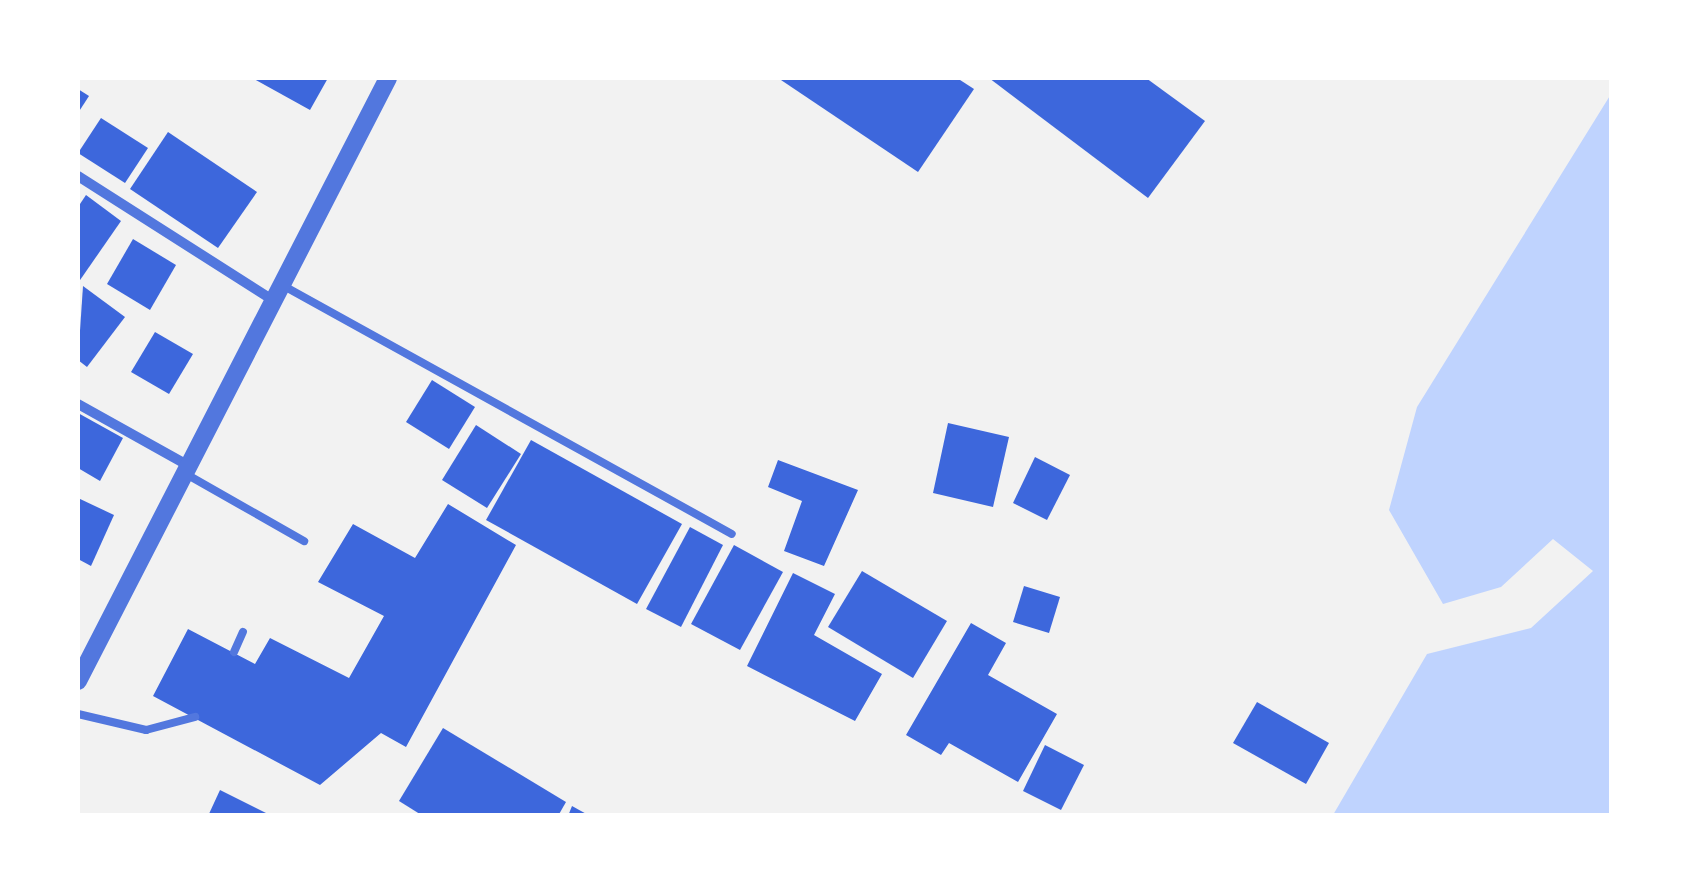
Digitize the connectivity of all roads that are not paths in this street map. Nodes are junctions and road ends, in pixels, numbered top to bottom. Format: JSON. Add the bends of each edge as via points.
{"nodes":[{"id":1,"x":388,"y":78,"type":"edge"},
{"id":2,"x":78,"y":176,"type":"edge"},
{"id":3,"x":278,"y":293,"type":"junction"},
{"id":4,"x":78,"y":404,"type":"edge"},
{"id":5,"x":187,"y":470,"type":"junction"},
{"id":6,"x":732,"y":534,"type":"dead end"},
{"id":7,"x":304,"y":541,"type":"dead end"},
{"id":8,"x":244,"y":632,"type":"dead end"},
{"id":9,"x":234,"y":652,"type":"dead end"},
{"id":10,"x":80,"y":672,"type":"edge"},
{"id":11,"x":78,"y":714,"type":"edge"},
{"id":12,"x":195,"y":717,"type":"dead end"}],
"edges":[{"from":1,"to":3,"type":"street"},
{"from":2,"to":3,"type":"street"},
{"from":3,"to":5,"type":"street"},
{"from":3,"to":6,"type":"lane"},
{"from":4,"to":5,"type":"street"},
{"from":5,"to":7,"type":"lane"},
{"from":5,"to":10,"type":"street"},
{"from":8,"to":9,"type":"lane"},
{"from":11,"to":12,"type":"lane","via":[[146,730]]}]}
